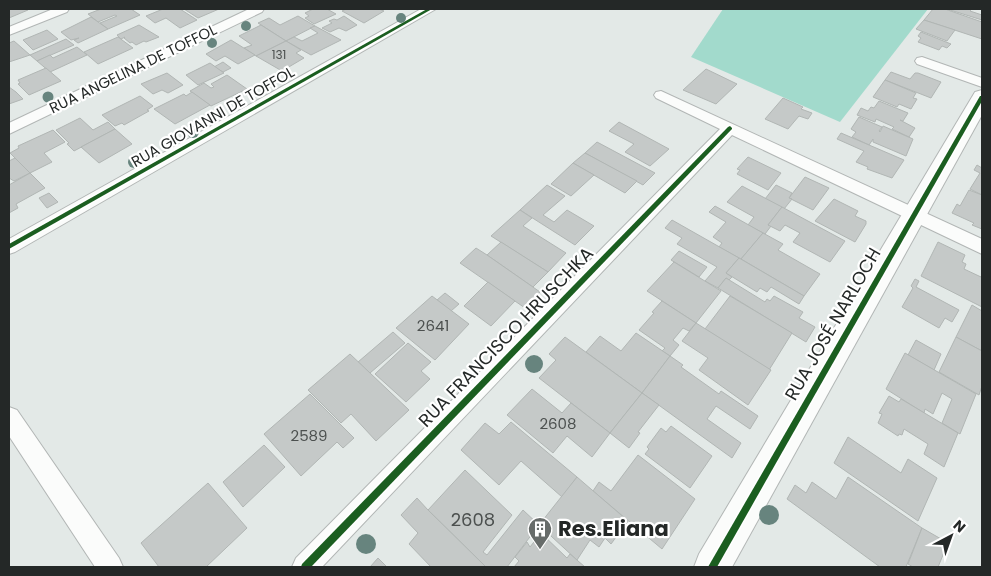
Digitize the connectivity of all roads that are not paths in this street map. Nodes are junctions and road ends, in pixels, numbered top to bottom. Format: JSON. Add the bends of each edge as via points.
{"nodes":[{"id":1,"x":62,"y":9,"type":"edge"},
{"id":2,"x":258,"y":9,"type":"edge"},
{"id":3,"x":430,"y":9,"type":"edge"},
{"id":4,"x":9,"y":31,"type":"edge"},
{"id":5,"x":922,"y":61,"type":"dead end"},
{"id":6,"x":982,"y":83,"type":"edge"},
{"id":7,"x":661,"y":95,"type":"dead end"},
{"id":8,"x":982,"y":97,"type":"edge"},
{"id":9,"x":730,"y":128,"type":"junction"},
{"id":10,"x":9,"y":129,"type":"edge"},
{"id":11,"x":913,"y":215,"type":"junction"},
{"id":12,"x":9,"y":247,"type":"edge"},
{"id":13,"x":982,"y":247,"type":"edge"},
{"id":14,"x":9,"y":418,"type":"edge"},
{"id":15,"x":110,"y":567,"type":"edge"},
{"id":16,"x":304,"y":567,"type":"edge"},
{"id":17,"x":712,"y":567,"type":"edge"}],
"edges":[{"from":1,"to":4,"type":"street"},
{"from":2,"to":10,"type":"street","name":"RUA ANGELINA DE TOFFOL"},
{"from":3,"to":12,"type":"street","name":"RUA GIOVANNI DE TOFFOL"},
{"from":5,"to":6,"type":"street"},
{"from":7,"to":9,"type":"street"},
{"from":8,"to":11,"type":"main road","name":"RUA JOSÉ NARLOCH"},
{"from":9,"to":11,"type":"street"},
{"from":9,"to":16,"type":"street","name":"RUA FRANCISCO HRUSCHKA"},
{"from":11,"to":13,"type":"street"},
{"from":11,"to":17,"type":"main road","name":"RUA JOSÉ NARLOCH"},
{"from":14,"to":15,"type":"street"}]}
